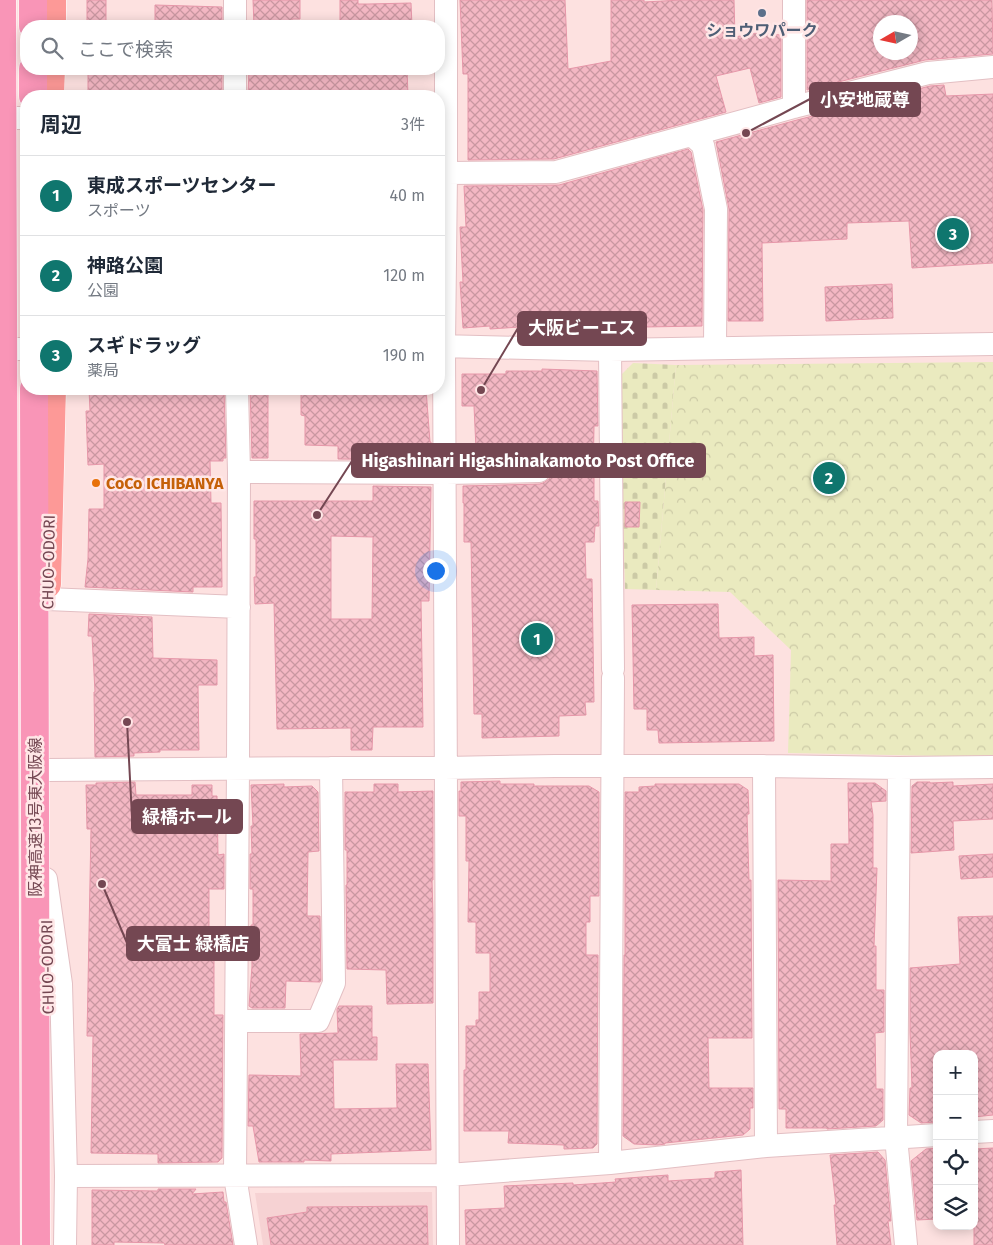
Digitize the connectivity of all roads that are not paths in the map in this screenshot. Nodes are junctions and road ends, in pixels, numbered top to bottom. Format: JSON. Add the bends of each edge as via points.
{"nodes":[{"id":1,"x":2,"y":0,"type":"edge"},
{"id":2,"x":33,"y":0,"type":"edge"},
{"id":3,"x":52,"y":0,"type":"edge"},
{"id":4,"x":235,"y":0,"type":"edge"},
{"id":5,"x":446,"y":0,"type":"edge"},
{"id":6,"x":794,"y":0,"type":"edge"},
{"id":7,"x":33,"y":20,"type":"edge"},
{"id":8,"x":52,"y":20,"type":"edge"},
{"id":9,"x":235,"y":20,"type":"edge"},
{"id":10,"x":993,"y":66,"type":"edge"},
{"id":11,"x":33,"y":75,"type":"edge"},
{"id":12,"x":51,"y":75,"type":"edge"},
{"id":13,"x":235,"y":75,"type":"edge"},
{"id":14,"x":33,"y":90,"type":"edge"},
{"id":15,"x":50,"y":90,"type":"edge"},
{"id":16,"x":235,"y":90,"type":"edge"},
{"id":17,"x":794,"y":107,"type":"junction"},
{"id":18,"x":0,"y":118,"type":"edge"},
{"id":19,"x":20,"y":118,"type":"edge"},
{"id":20,"x":692,"y":135,"type":"junction"},
{"id":21,"x":446,"y":173,"type":"junction"},
{"id":22,"x":445,"y":216,"type":"edge"},
{"id":23,"x":993,"y":344,"type":"edge"},
{"id":24,"x":445,"y":346,"type":"edge"},
{"id":25,"x":715,"y":348,"type":"junction"},
{"id":26,"x":0,"y":349,"type":"edge"},
{"id":27,"x":20,"y":349,"type":"edge"},
{"id":28,"x":610,"y":350,"type":"junction"},
{"id":29,"x":34,"y":395,"type":"edge"},
{"id":30,"x":52,"y":395,"type":"edge"},
{"id":31,"x":237,"y":395,"type":"edge"},
{"id":32,"x":444,"y":395,"type":"edge"},
{"id":33,"x":539,"y":471,"type":"dead end"},
{"id":34,"x":239,"y":472,"type":"junction"},
{"id":35,"x":446,"y":473,"type":"junction"},
{"id":36,"x":47,"y":598,"type":"junction"},
{"id":37,"x":239,"y":607,"type":"junction"},
{"id":38,"x":612,"y":765,"type":"junction"},
{"id":39,"x":764,"y":766,"type":"junction"},
{"id":40,"x":993,"y":767,"type":"edge"},
{"id":41,"x":238,"y":768,"type":"junction"},
{"id":42,"x":331,"y":768,"type":"junction"},
{"id":43,"x":445,"y":768,"type":"junction"},
{"id":44,"x":899,"y":768,"type":"junction"},
{"id":45,"x":46,"y":770,"type":"junction"},
{"id":46,"x":46,"y":879,"type":"junction"},
{"id":47,"x":237,"y":1021,"type":"junction"},
{"id":48,"x":993,"y":1131,"type":"edge"},
{"id":49,"x":978,"y":1132,"type":"edge"},
{"id":50,"x":933,"y":1135,"type":"edge"},
{"id":51,"x":896,"y":1138,"type":"junction"},
{"id":52,"x":766,"y":1146,"type":"junction"},
{"id":53,"x":610,"y":1163,"type":"junction"},
{"id":54,"x":66,"y":1176,"type":"junction"},
{"id":55,"x":236,"y":1176,"type":"junction"},
{"id":56,"x":448,"y":1176,"type":"junction"},
{"id":57,"x":6,"y":1245,"type":"edge"},
{"id":58,"x":36,"y":1245,"type":"edge"},
{"id":59,"x":47,"y":1245,"type":"edge"},
{"id":60,"x":65,"y":1245,"type":"edge"},
{"id":61,"x":246,"y":1245,"type":"edge"},
{"id":62,"x":448,"y":1245,"type":"edge"},
{"id":63,"x":906,"y":1245,"type":"edge"}],
"edges":[{"from":1,"to":57,"type":"highway","name":"阪神高速13号東大阪線","bridge":true},
{"from":2,"to":7,"type":"highway"},
{"from":3,"to":8,"type":"main road"},
{"from":4,"to":9,"type":"street"},
{"from":5,"to":21,"type":"street"},
{"from":6,"to":17,"type":"street"},
{"from":10,"to":17,"type":"street","via":[[928,73]]},
{"from":11,"to":14,"type":"highway"},
{"from":12,"to":15,"type":"main road"},
{"from":13,"to":16,"type":"street"},
{"from":17,"to":20,"type":"street"},
{"from":18,"to":19,"type":"street"},
{"from":20,"to":21,"type":"street","via":[[556,172]]},
{"from":20,"to":25,"type":"street","via":[[703,146],[716,209]]},
{"from":21,"to":22,"type":"street"},
{"from":23,"to":25,"type":"street"},
{"from":24,"to":28,"type":"street"},
{"from":25,"to":28,"type":"street"},
{"from":26,"to":27,"type":"street"},
{"from":28,"to":38,"type":"street"},
{"from":29,"to":58,"type":"highway","name":"阪神高速13号東大阪線"},
{"from":30,"to":36,"type":"main road","name":"CHUO-ODORI"},
{"from":31,"to":34,"type":"street"},
{"from":32,"to":35,"type":"street"},
{"from":33,"to":35,"type":"street"},
{"from":34,"to":35,"type":"street"},
{"from":34,"to":37,"type":"street"},
{"from":35,"to":43,"type":"street"},
{"from":36,"to":37,"type":"street"},
{"from":36,"to":45,"type":"main road","name":"CHUO-ODORI"},
{"from":37,"to":41,"type":"street"},
{"from":38,"to":39,"type":"street"},
{"from":38,"to":43,"type":"street"},
{"from":38,"to":53,"type":"street"},
{"from":39,"to":44,"type":"street"},
{"from":39,"to":52,"type":"street"},
{"from":40,"to":44,"type":"street"},
{"from":41,"to":42,"type":"street"},
{"from":41,"to":45,"type":"street"},
{"from":41,"to":47,"type":"street"},
{"from":42,"to":43,"type":"street"},
{"from":42,"to":47,"type":"street","via":[[334,982],[318,1021]]},
{"from":43,"to":56,"type":"street"},
{"from":44,"to":51,"type":"street"},
{"from":45,"to":46,"type":"main road","name":"CHUO-ODORI"},
{"from":46,"to":54,"type":"street","via":[[61,984]]},
{"from":46,"to":59,"type":"main road","name":"CHUO-ODORI"},
{"from":47,"to":55,"type":"street"},
{"from":48,"to":49,"type":"street"},
{"from":50,"to":51,"type":"street"},
{"from":51,"to":52,"type":"street"},
{"from":51,"to":63,"type":"street"},
{"from":52,"to":53,"type":"street"},
{"from":53,"to":56,"type":"street"},
{"from":54,"to":55,"type":"street"},
{"from":54,"to":60,"type":"street"},
{"from":55,"to":56,"type":"street"},
{"from":55,"to":61,"type":"street"},
{"from":56,"to":62,"type":"street"}]}
